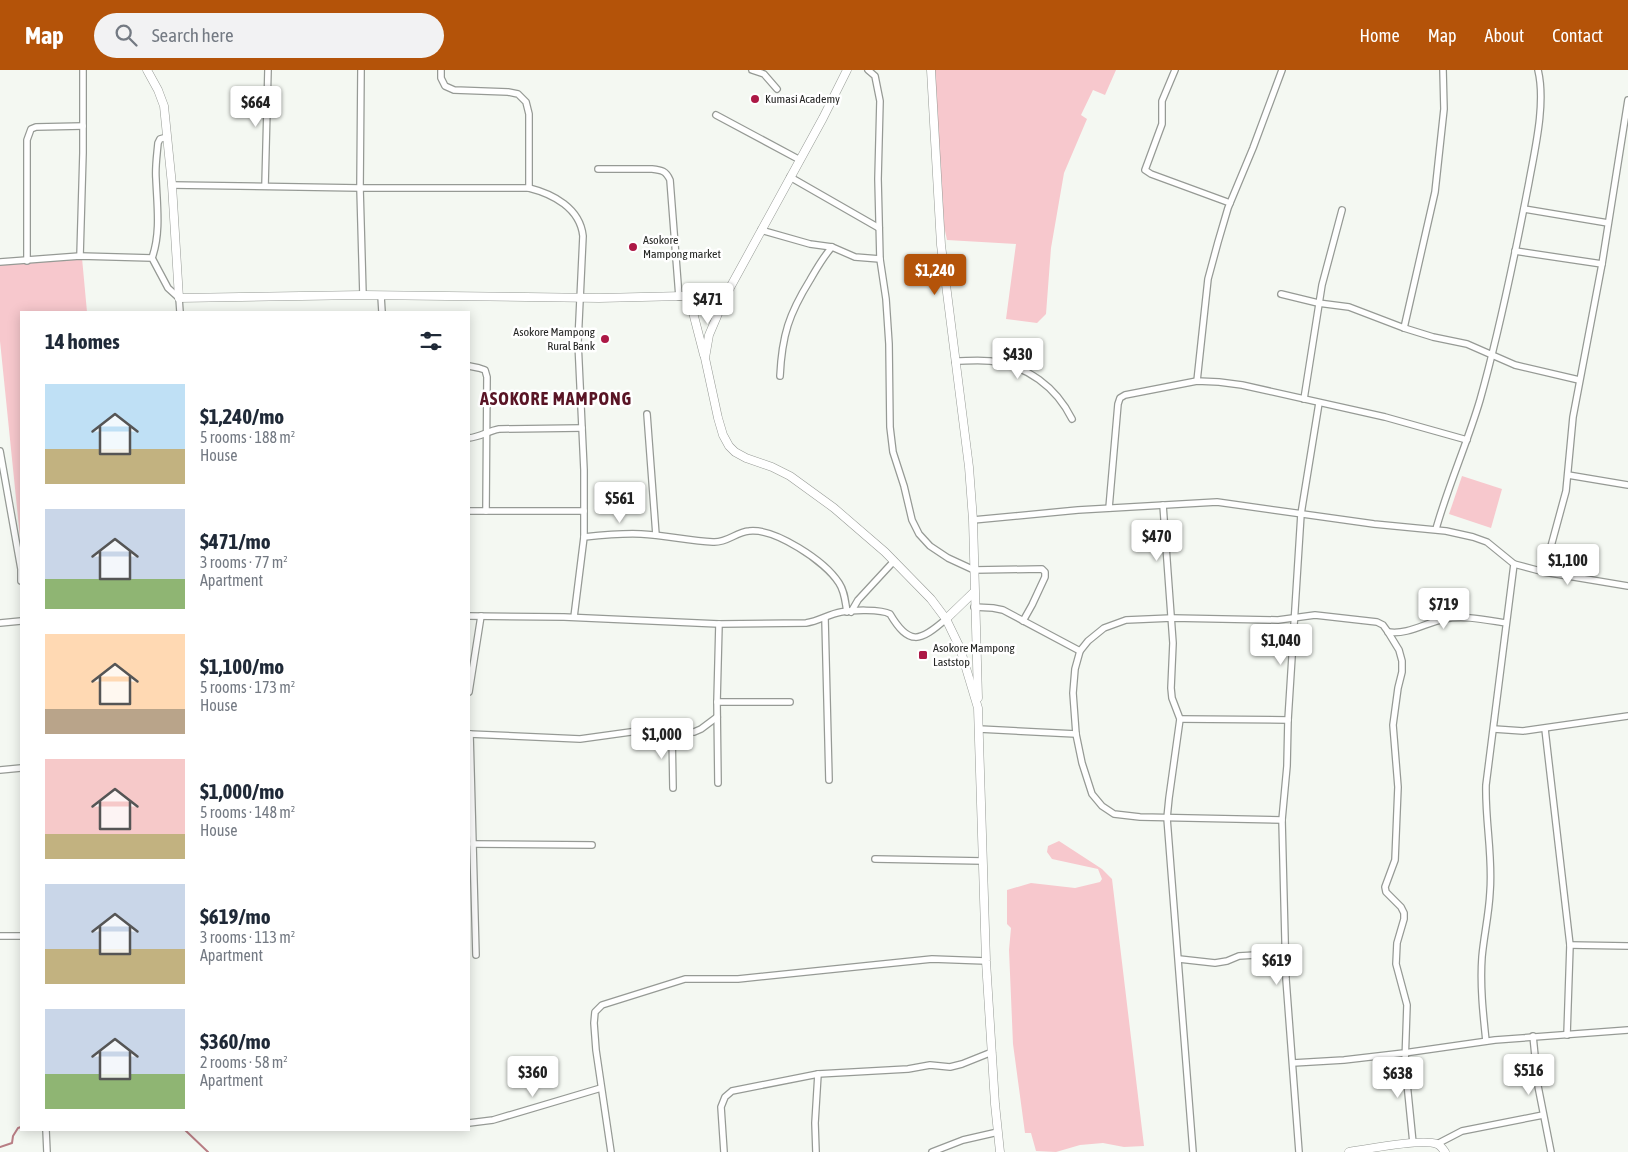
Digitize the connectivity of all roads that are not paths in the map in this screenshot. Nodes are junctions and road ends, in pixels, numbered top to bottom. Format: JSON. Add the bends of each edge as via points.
{"nodes":[{"id":1,"x":83,"y":70,"type":"edge"},
{"id":2,"x":147,"y":70,"type":"edge"},
{"id":3,"x":268,"y":70,"type":"edge"},
{"id":4,"x":361,"y":70,"type":"edge"},
{"id":5,"x":441,"y":70,"type":"edge"},
{"id":6,"x":752,"y":70,"type":"edge"},
{"id":7,"x":847,"y":70,"type":"edge"},
{"id":8,"x":868,"y":70,"type":"edge"},
{"id":9,"x":930,"y":70,"type":"edge"},
{"id":10,"x":1175,"y":70,"type":"edge"},
{"id":11,"x":1282,"y":70,"type":"edge"},
{"id":12,"x":1443,"y":70,"type":"edge"},
{"id":13,"x":1538,"y":70,"type":"edge"},
{"id":14,"x":777,"y":89,"type":"dead end"},
{"id":15,"x":1628,"y":100,"type":"edge"},
{"id":16,"x":716,"y":115,"type":"dead end"},
{"id":17,"x":83,"y":126,"type":"junction"},
{"id":18,"x":167,"y":137,"type":"junction"},
{"id":19,"x":800,"y":160,"type":"junction"},
{"id":20,"x":598,"y":169,"type":"dead end"},
{"id":21,"x":790,"y":177,"type":"junction"},
{"id":22,"x":172,"y":185,"type":"junction"},
{"id":23,"x":265,"y":186,"type":"junction"},
{"id":24,"x":360,"y":188,"type":"junction"},
{"id":25,"x":529,"y":188,"type":"junction"},
{"id":26,"x":1230,"y":202,"type":"junction"},
{"id":27,"x":1524,"y":209,"type":"junction"},
{"id":28,"x":1342,"y":210,"type":"dead end"},
{"id":29,"x":1608,"y":223,"type":"junction"},
{"id":30,"x":879,"y":228,"type":"junction"},
{"id":31,"x":761,"y":230,"type":"junction"},
{"id":32,"x":832,"y":247,"type":"junction"},
{"id":33,"x":1515,"y":251,"type":"junction"},
{"id":34,"x":80,"y":256,"type":"junction"},
{"id":35,"x":152,"y":258,"type":"junction"},
{"id":36,"x":880,"y":259,"type":"junction"},
{"id":37,"x":26,"y":261,"type":"junction"},
{"id":38,"x":0,"y":262,"type":"edge"},
{"id":39,"x":1602,"y":264,"type":"junction"},
{"id":40,"x":1281,"y":294,"type":"dead end"},
{"id":41,"x":363,"y":295,"type":"junction"},
{"id":42,"x":381,"y":296,"type":"junction"},
{"id":43,"x":726,"y":296,"type":"junction"},
{"id":44,"x":679,"y":297,"type":"junction"},
{"id":45,"x":689,"y":297,"type":"junction"},
{"id":46,"x":179,"y":298,"type":"junction"},
{"id":47,"x":581,"y":298,"type":"junction"},
{"id":48,"x":1318,"y":303,"type":"junction"},
{"id":49,"x":180,"y":311,"type":"edge"},
{"id":50,"x":382,"y":311,"type":"edge"},
{"id":51,"x":1404,"y":328,"type":"junction"},
{"id":52,"x":1492,"y":356,"type":"junction"},
{"id":53,"x":705,"y":358,"type":"junction"},
{"id":54,"x":955,"y":361,"type":"junction"},
{"id":55,"x":470,"y":366,"type":"edge"},
{"id":56,"x":780,"y":376,"type":"dead end"},
{"id":57,"x":1579,"y":380,"type":"junction"},
{"id":58,"x":1197,"y":381,"type":"junction"},
{"id":59,"x":1304,"y":399,"type":"junction"},
{"id":60,"x":1319,"y":403,"type":"junction"},
{"id":61,"x":647,"y":414,"type":"dead end"},
{"id":62,"x":1072,"y":419,"type":"dead end"},
{"id":63,"x":582,"y":428,"type":"junction"},
{"id":64,"x":488,"y":431,"type":"junction"},
{"id":65,"x":470,"y":438,"type":"edge"},
{"id":66,"x":1467,"y":440,"type":"junction"},
{"id":67,"x":0,"y":451,"type":"edge"},
{"id":68,"x":1568,"y":475,"type":"junction"},
{"id":69,"x":1628,"y":485,"type":"edge"},
{"id":70,"x":1163,"y":505,"type":"junction"},
{"id":71,"x":1109,"y":508,"type":"junction"},
{"id":72,"x":470,"y":511,"type":"edge"},
{"id":73,"x":486,"y":511,"type":"junction"},
{"id":74,"x":584,"y":511,"type":"junction"},
{"id":75,"x":1301,"y":514,"type":"junction"},
{"id":76,"x":972,"y":520,"type":"junction"},
{"id":77,"x":1436,"y":530,"type":"junction"},
{"id":78,"x":656,"y":535,"type":"junction"},
{"id":79,"x":584,"y":537,"type":"junction"},
{"id":80,"x":894,"y":561,"type":"junction"},
{"id":81,"x":20,"y":563,"type":"edge"},
{"id":82,"x":1514,"y":564,"type":"junction"},
{"id":83,"x":974,"y":570,"type":"junction"},
{"id":84,"x":1544,"y":572,"type":"junction"},
{"id":85,"x":1628,"y":586,"type":"edge"},
{"id":86,"x":974,"y":592,"type":"junction"},
{"id":87,"x":974,"y":607,"type":"junction"},
{"id":88,"x":849,"y":612,"type":"junction"},
{"id":89,"x":470,"y":616,"type":"edge"},
{"id":90,"x":480,"y":616,"type":"junction"},
{"id":91,"x":574,"y":617,"type":"junction"},
{"id":92,"x":1172,"y":618,"type":"junction"},
{"id":93,"x":1294,"y":618,"type":"junction"},
{"id":94,"x":825,"y":619,"type":"junction"},
{"id":95,"x":946,"y":620,"type":"junction"},
{"id":96,"x":20,"y":621,"type":"edge"},
{"id":97,"x":1023,"y":621,"type":"junction"},
{"id":98,"x":0,"y":623,"type":"edge"},
{"id":99,"x":1506,"y":623,"type":"junction"},
{"id":100,"x":719,"y":624,"type":"junction"},
{"id":101,"x":1388,"y":632,"type":"junction"},
{"id":102,"x":1080,"y":651,"type":"junction"},
{"id":103,"x":470,"y":685,"type":"edge"},
{"id":104,"x":717,"y":702,"type":"junction"},
{"id":105,"x":790,"y":702,"type":"dead end"},
{"id":106,"x":978,"y":708,"type":"junction"},
{"id":107,"x":1628,"y":716,"type":"edge"},
{"id":108,"x":717,"y":717,"type":"junction"},
{"id":109,"x":1180,"y":718,"type":"junction"},
{"id":110,"x":1288,"y":720,"type":"junction"},
{"id":111,"x":979,"y":729,"type":"junction"},
{"id":112,"x":1494,"y":729,"type":"junction"},
{"id":113,"x":1545,"y":729,"type":"junction"},
{"id":114,"x":672,"y":732,"type":"junction"},
{"id":115,"x":470,"y":734,"type":"edge"},
{"id":116,"x":1076,"y":734,"type":"junction"},
{"id":117,"x":20,"y":768,"type":"edge"},
{"id":118,"x":0,"y":770,"type":"edge"},
{"id":119,"x":470,"y":771,"type":"edge"},
{"id":120,"x":829,"y":780,"type":"dead end"},
{"id":121,"x":718,"y":784,"type":"dead end"},
{"id":122,"x":673,"y":788,"type":"dead end"},
{"id":123,"x":1167,"y":818,"type":"junction"},
{"id":124,"x":1282,"y":820,"type":"junction"},
{"id":125,"x":472,"y":844,"type":"junction"},
{"id":126,"x":592,"y":845,"type":"dead end"},
{"id":127,"x":471,"y":854,"type":"edge"},
{"id":128,"x":875,"y":859,"type":"dead end"},
{"id":129,"x":983,"y":861,"type":"junction"},
{"id":130,"x":0,"y":936,"type":"edge"},
{"id":131,"x":20,"y":936,"type":"edge"},
{"id":132,"x":1570,"y":945,"type":"junction"},
{"id":133,"x":1628,"y":946,"type":"edge"},
{"id":134,"x":1286,"y":953,"type":"junction"},
{"id":135,"x":476,"y":956,"type":"dead end"},
{"id":136,"x":1179,"y":959,"type":"junction"},
{"id":137,"x":986,"y":961,"type":"junction"},
{"id":138,"x":1628,"y":1030,"type":"edge"},
{"id":139,"x":1567,"y":1035,"type":"junction"},
{"id":140,"x":1533,"y":1036,"type":"junction"},
{"id":141,"x":1486,"y":1041,"type":"junction"},
{"id":142,"x":992,"y":1052,"type":"junction"},
{"id":143,"x":1404,"y":1053,"type":"junction"},
{"id":144,"x":1294,"y":1063,"type":"junction"},
{"id":145,"x":818,"y":1074,"type":"junction"},
{"id":146,"x":602,"y":1088,"type":"junction"},
{"id":147,"x":1543,"y":1114,"type":"junction"},
{"id":148,"x":470,"y":1123,"type":"edge"},
{"id":149,"x":46,"y":1131,"type":"edge"},
{"id":150,"x":998,"y":1132,"type":"junction"},
{"id":151,"x":1413,"y":1143,"type":"junction"},
{"id":152,"x":1437,"y":1144,"type":"junction"},
{"id":153,"x":1370,"y":1150,"type":"edge"},
{"id":154,"x":47,"y":1152,"type":"edge"},
{"id":155,"x":612,"y":1152,"type":"edge"},
{"id":156,"x":724,"y":1152,"type":"edge"},
{"id":157,"x":816,"y":1152,"type":"edge"},
{"id":158,"x":932,"y":1152,"type":"edge"},
{"id":159,"x":1000,"y":1152,"type":"edge"},
{"id":160,"x":1193,"y":1152,"type":"edge"},
{"id":161,"x":1300,"y":1152,"type":"edge"},
{"id":162,"x":1349,"y":1152,"type":"edge"},
{"id":163,"x":1445,"y":1152,"type":"edge"},
{"id":164,"x":1550,"y":1152,"type":"edge"}],
"edges":[{"from":1,"to":17,"type":"street"},
{"from":2,"to":18,"type":"street","via":[[164,106]]},
{"from":3,"to":23,"type":"street"},
{"from":4,"to":24,"type":"street"},
{"from":5,"to":25,"type":"street","via":[[445,86],[454,90],[508,92],[518,94],[526,102],[529,114]]},
{"from":6,"to":14,"type":"street","via":[[764,74]]},
{"from":7,"to":19,"type":"street"},
{"from":8,"to":30,"type":"street","via":[[875,76],[880,101]]},
{"from":9,"to":54,"type":"street","via":[[940,246]]},
{"from":10,"to":26,"type":"street","via":[[1162,101],[1162,124],[1145,170]]},
{"from":11,"to":26,"type":"street"},
{"from":12,"to":51,"type":"street","via":[[1444,109],[1435,192]]},
{"from":13,"to":27,"type":"street","via":[[1541,99]]},
{"from":15,"to":29,"type":"street"},
{"from":16,"to":19,"type":"street"},
{"from":17,"to":34,"type":"street"},
{"from":17,"to":37,"type":"street","via":[[36,126],[29,133]]},
{"from":18,"to":22,"type":"street"},
{"from":18,"to":35,"type":"street","via":[[158,143],[158,226]]},
{"from":19,"to":21,"type":"street"},
{"from":20,"to":44,"type":"street","via":[[652,169],[667,173]]},
{"from":21,"to":30,"type":"street"},
{"from":21,"to":31,"type":"street"},
{"from":22,"to":23,"type":"street"},
{"from":22,"to":46,"type":"street"},
{"from":23,"to":24,"type":"street"},
{"from":24,"to":25,"type":"street"},
{"from":24,"to":41,"type":"street"},
{"from":25,"to":47,"type":"street","via":[[553,196],[579,219],[583,236]]},
{"from":26,"to":58,"type":"street","via":[[1208,279]]},
{"from":27,"to":29,"type":"street"},
{"from":27,"to":33,"type":"street"},
{"from":28,"to":48,"type":"street"},
{"from":29,"to":39,"type":"street"},
{"from":30,"to":36,"type":"street"},
{"from":31,"to":32,"type":"street"},
{"from":31,"to":43,"type":"street"},
{"from":32,"to":36,"type":"street","via":[[855,257]]},
{"from":32,"to":56,"type":"street","via":[[822,258],[790,317]]},
{"from":33,"to":39,"type":"street"},
{"from":33,"to":52,"type":"street"},
{"from":34,"to":35,"type":"street"},
{"from":34,"to":37,"type":"street"},
{"from":35,"to":46,"type":"street","via":[[168,288]]},
{"from":36,"to":83,"type":"street","via":[[886,299],[893,452],[912,520],[930,546]]},
{"from":37,"to":38,"type":"street"},
{"from":39,"to":57,"type":"street"},
{"from":40,"to":48,"type":"street"},
{"from":41,"to":42,"type":"street"},
{"from":41,"to":46,"type":"street"},
{"from":42,"to":47,"type":"street"},
{"from":42,"to":50,"type":"street"},
{"from":43,"to":45,"type":"street"},
{"from":43,"to":53,"type":"street","via":[[709,335]]},
{"from":44,"to":45,"type":"street"},
{"from":44,"to":47,"type":"street"},
{"from":45,"to":53,"type":"street"},
{"from":46,"to":49,"type":"street"},
{"from":47,"to":63,"type":"street","via":[[578,342]]},
{"from":48,"to":51,"type":"street","via":[[1349,307]]},
{"from":48,"to":59,"type":"street"},
{"from":51,"to":52,"type":"street","via":[[1466,344]]},
{"from":52,"to":57,"type":"street","via":[[1515,365]]},
{"from":52,"to":66,"type":"street"},
{"from":53,"to":80,"type":"street","via":[[718,418],[729,446],[746,458],[790,476],[834,508]]},
{"from":54,"to":62,"type":"street","via":[[990,361],[1028,373],[1055,393]]},
{"from":54,"to":76,"type":"street"},
{"from":55,"to":64,"type":"street","via":[[486,370]]},
{"from":57,"to":68,"type":"street"},
{"from":58,"to":59,"type":"street","via":[[1234,384]]},
{"from":58,"to":71,"type":"street","via":[[1120,398]]},
{"from":59,"to":60,"type":"street"},
{"from":60,"to":66,"type":"street"},
{"from":60,"to":75,"type":"street"},
{"from":61,"to":78,"type":"street"},
{"from":63,"to":64,"type":"street"},
{"from":63,"to":74,"type":"street"},
{"from":64,"to":65,"type":"street"},
{"from":64,"to":73,"type":"street"},
{"from":66,"to":77,"type":"street"},
{"from":67,"to":81,"type":"street"},
{"from":68,"to":69,"type":"street"},
{"from":68,"to":84,"type":"street"},
{"from":70,"to":71,"type":"street"},
{"from":70,"to":75,"type":"street","via":[[1217,502]]},
{"from":70,"to":92,"type":"street"},
{"from":71,"to":76,"type":"street"},
{"from":72,"to":73,"type":"street"},
{"from":73,"to":74,"type":"street"},
{"from":74,"to":79,"type":"street"},
{"from":75,"to":77,"type":"street"},
{"from":75,"to":93,"type":"street"},
{"from":76,"to":83,"type":"street"},
{"from":77,"to":82,"type":"street","via":[[1487,542]]},
{"from":78,"to":79,"type":"street"},
{"from":78,"to":88,"type":"street","via":[[714,542],[757,531],[788,541],[807,552],[839,582]]},
{"from":79,"to":91,"type":"street"},
{"from":80,"to":88,"type":"street"},
{"from":80,"to":95,"type":"street","via":[[931,599]]},
{"from":82,"to":84,"type":"street"},
{"from":82,"to":99,"type":"street"},
{"from":83,"to":86,"type":"street"},
{"from":83,"to":97,"type":"street","via":[[1042,569],[1045,577]]},
{"from":84,"to":85,"type":"street"},
{"from":86,"to":87,"type":"street"},
{"from":86,"to":95,"type":"street"},
{"from":87,"to":97,"type":"street","via":[[1003,610]]},
{"from":87,"to":106,"type":"street"},
{"from":88,"to":94,"type":"street"},
{"from":88,"to":95,"type":"street","via":[[888,612],[904,634],[912,637],[930,633]]},
{"from":89,"to":90,"type":"street"},
{"from":90,"to":91,"type":"street"},
{"from":90,"to":103,"type":"street"},
{"from":91,"to":100,"type":"street"},
{"from":92,"to":93,"type":"street"},
{"from":92,"to":102,"type":"street","via":[[1126,620],[1104,628]]},
{"from":92,"to":109,"type":"street","via":[[1171,688]]},
{"from":93,"to":101,"type":"street","via":[[1315,615],[1377,622]]},
{"from":93,"to":110,"type":"street"},
{"from":94,"to":100,"type":"street","via":[[806,623]]},
{"from":94,"to":120,"type":"street"},
{"from":95,"to":106,"type":"street","via":[[960,648]]},
{"from":96,"to":98,"type":"street"},
{"from":97,"to":102,"type":"street"},
{"from":99,"to":101,"type":"street","via":[[1456,618],[1427,623],[1409,632]]},
{"from":99,"to":112,"type":"street"},
{"from":100,"to":104,"type":"street"},
{"from":101,"to":143,"type":"street","via":[[1402,661],[1393,725],[1398,787],[1395,860],[1385,887],[1404,913],[1396,955],[1407,1005]]},
{"from":102,"to":116,"type":"street","via":[[1073,693]]},
{"from":104,"to":105,"type":"street"},
{"from":104,"to":108,"type":"street"},
{"from":106,"to":111,"type":"street"},
{"from":107,"to":113,"type":"street"},
{"from":108,"to":114,"type":"street","via":[[701,730]]},
{"from":108,"to":121,"type":"street"},
{"from":109,"to":110,"type":"street"},
{"from":109,"to":123,"type":"street"},
{"from":110,"to":124,"type":"street"},
{"from":111,"to":116,"type":"street"},
{"from":111,"to":129,"type":"street"},
{"from":112,"to":113,"type":"street"},
{"from":112,"to":141,"type":"street","via":[[1486,785],[1491,857],[1482,958]]},
{"from":113,"to":132,"type":"street"},
{"from":114,"to":115,"type":"street","via":[[645,730],[580,739]]},
{"from":114,"to":122,"type":"street"},
{"from":116,"to":123,"type":"street","via":[[1092,794],[1102,806],[1114,814]]},
{"from":117,"to":118,"type":"street"},
{"from":119,"to":125,"type":"street"},
{"from":123,"to":124,"type":"street"},
{"from":123,"to":136,"type":"street"},
{"from":124,"to":134,"type":"street"},
{"from":125,"to":126,"type":"street"},
{"from":125,"to":127,"type":"street"},
{"from":127,"to":135,"type":"street"},
{"from":128,"to":129,"type":"street"},
{"from":129,"to":137,"type":"street"},
{"from":130,"to":131,"type":"street"},
{"from":132,"to":133,"type":"street"},
{"from":132,"to":139,"type":"street"},
{"from":134,"to":136,"type":"street","via":[[1240,956],[1215,963]]},
{"from":134,"to":144,"type":"street"},
{"from":136,"to":160,"type":"street"},
{"from":137,"to":142,"type":"street"},
{"from":137,"to":146,"type":"street","via":[[907,960],[738,979],[698,978],[667,983],[602,1005],[595,1012]]},
{"from":138,"to":139,"type":"street"},
{"from":139,"to":140,"type":"street"},
{"from":140,"to":141,"type":"street"},
{"from":140,"to":147,"type":"street"},
{"from":141,"to":143,"type":"street"},
{"from":142,"to":145,"type":"street","via":[[950,1066]]},
{"from":142,"to":150,"type":"street"},
{"from":143,"to":144,"type":"street"},
{"from":143,"to":151,"type":"street"},
{"from":144,"to":161,"type":"street"},
{"from":145,"to":156,"type":"street","via":[[732,1091],[721,1107]]},
{"from":145,"to":157,"type":"street"},
{"from":146,"to":148,"type":"street","via":[[492,1120]]},
{"from":146,"to":155,"type":"street"},
{"from":147,"to":152,"type":"street","via":[[1462,1131]]},
{"from":147,"to":164,"type":"street"},
{"from":149,"to":154,"type":"street"},
{"from":150,"to":158,"type":"street"},
{"from":150,"to":159,"type":"street"},
{"from":151,"to":152,"type":"street"},
{"from":151,"to":153,"type":"street"},
{"from":152,"to":163,"type":"street"},
{"from":153,"to":162,"type":"street"}]}
